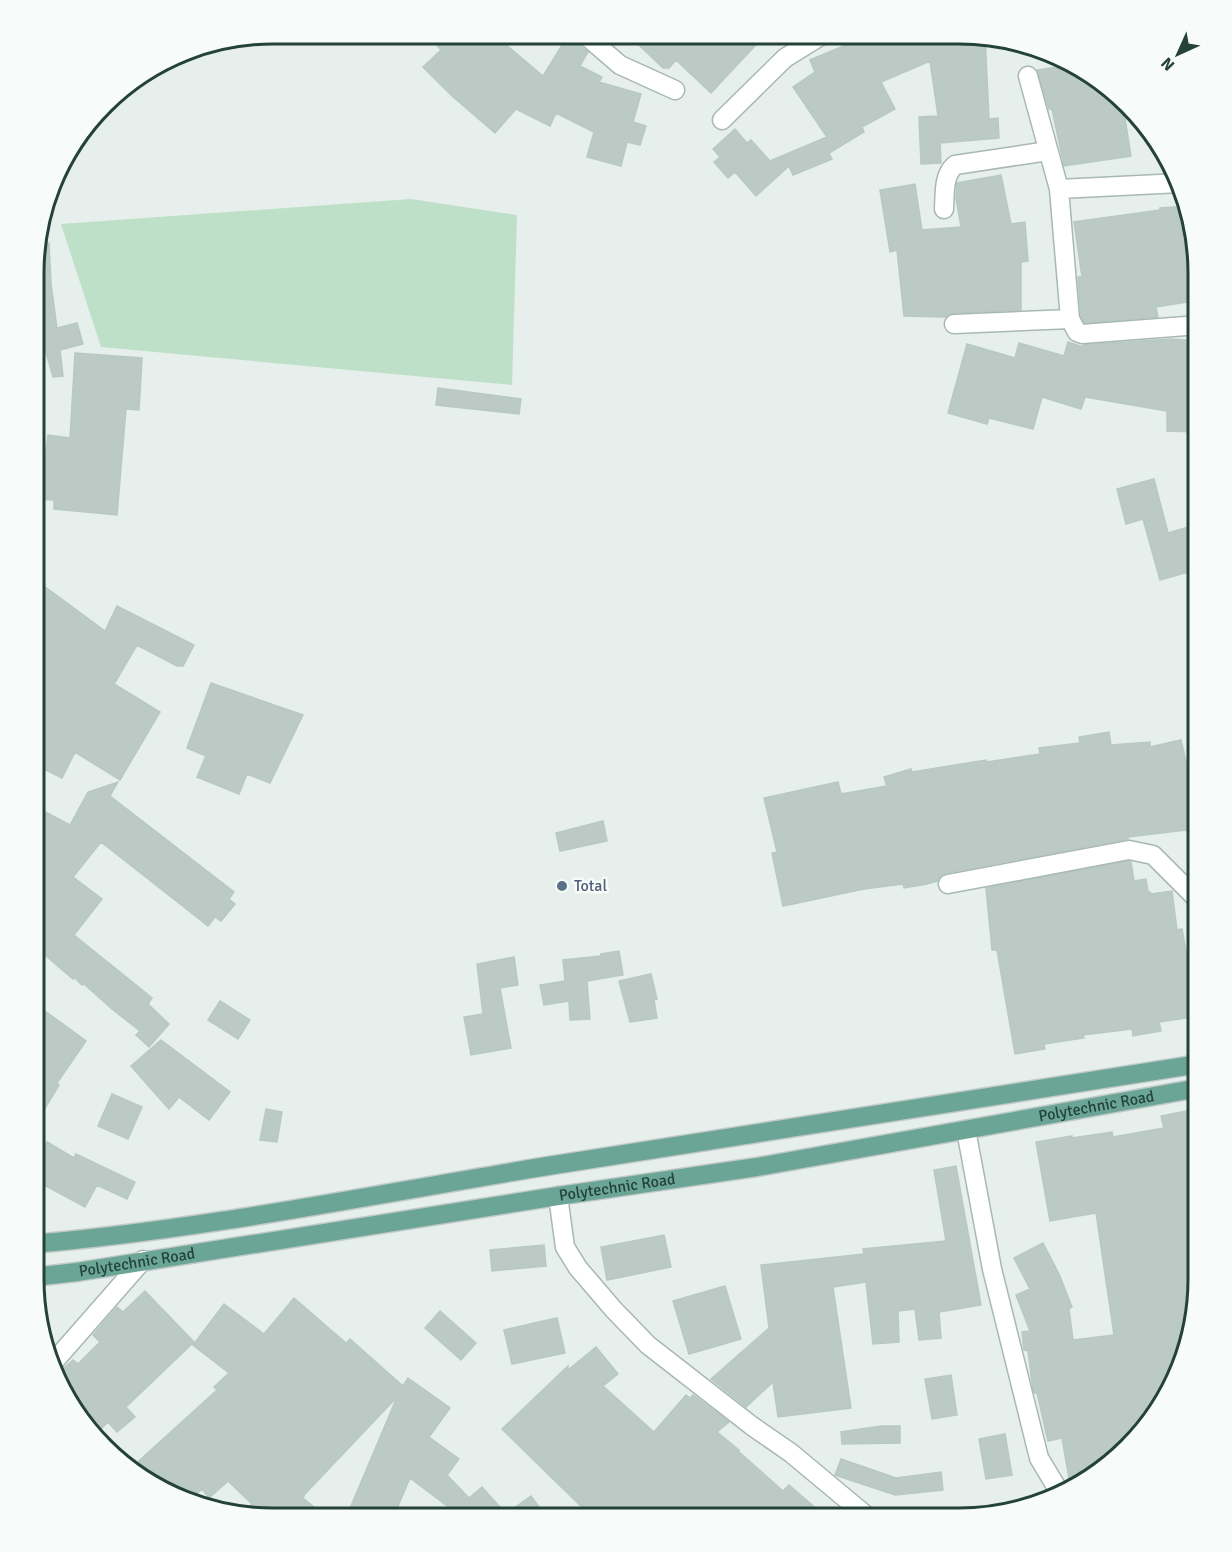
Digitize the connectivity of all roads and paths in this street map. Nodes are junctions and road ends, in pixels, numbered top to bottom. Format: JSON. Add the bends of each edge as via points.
{"nodes":[{"id":1,"x":594,"y":43,"type":"edge"},
{"id":2,"x":809,"y":43,"type":"edge"},
{"id":3,"x":1028,"y":76,"type":"dead end"},
{"id":4,"x":675,"y":90,"type":"dead end"},
{"id":5,"x":722,"y":120,"type":"dead end"},
{"id":6,"x":1048,"y":151,"type":"junction"},
{"id":7,"x":1170,"y":183,"type":"edge"},
{"id":8,"x":1059,"y":189,"type":"junction"},
{"id":9,"x":944,"y":209,"type":"dead end"},
{"id":10,"x":1070,"y":319,"type":"junction"},
{"id":11,"x":954,"y":324,"type":"dead end"},
{"id":12,"x":1189,"y":326,"type":"edge"},
{"id":13,"x":948,"y":884,"type":"dead end"},
{"id":14,"x":1189,"y":891,"type":"edge"},
{"id":15,"x":1189,"y":1066,"type":"edge"},
{"id":16,"x":1189,"y":1090,"type":"edge"},
{"id":17,"x":966,"y":1130,"type":"junction"},
{"id":18,"x":558,"y":1196,"type":"junction"},
{"id":19,"x":44,"y":1243,"type":"edge"},
{"id":20,"x":143,"y":1260,"type":"junction"},
{"id":21,"x":44,"y":1276,"type":"edge"},
{"id":22,"x":58,"y":1357,"type":"edge"},
{"id":23,"x":1056,"y":1487,"type":"edge"},
{"id":24,"x":857,"y":1508,"type":"edge"}],
"edges":[{"from":1,"to":4,"type":"street","via":[[620,65]]},
{"from":2,"to":5,"type":"street","via":[[785,58]]},
{"from":3,"to":6,"type":"street"},
{"from":6,"to":8,"type":"street"},
{"from":6,"to":9,"type":"street","via":[[955,165],[946,177]]},
{"from":7,"to":8,"type":"street"},
{"from":8,"to":10,"type":"street"},
{"from":10,"to":11,"type":"street"},
{"from":10,"to":12,"type":"street","via":[[1082,334]]},
{"from":13,"to":14,"type":"street","via":[[1129,850],[1153,855]]},
{"from":15,"to":19,"type":"main road","name":"Polytechnic Road","via":[[263,1214]]},
{"from":16,"to":17,"type":"main road","name":"Polytechnic Road"},
{"from":17,"to":18,"type":"main road","name":"Polytechnic Road","via":[[757,1167]]},
{"from":17,"to":23,"type":"street","via":[[992,1269],[1039,1458]]},
{"from":18,"to":20,"type":"main road","name":"Polytechnic Road"},
{"from":18,"to":24,"type":"street","via":[[566,1247],[578,1268],[614,1310],[648,1345]]},
{"from":20,"to":21,"type":"main road","name":"Polytechnic Road"},
{"from":20,"to":22,"type":"street"}]}
